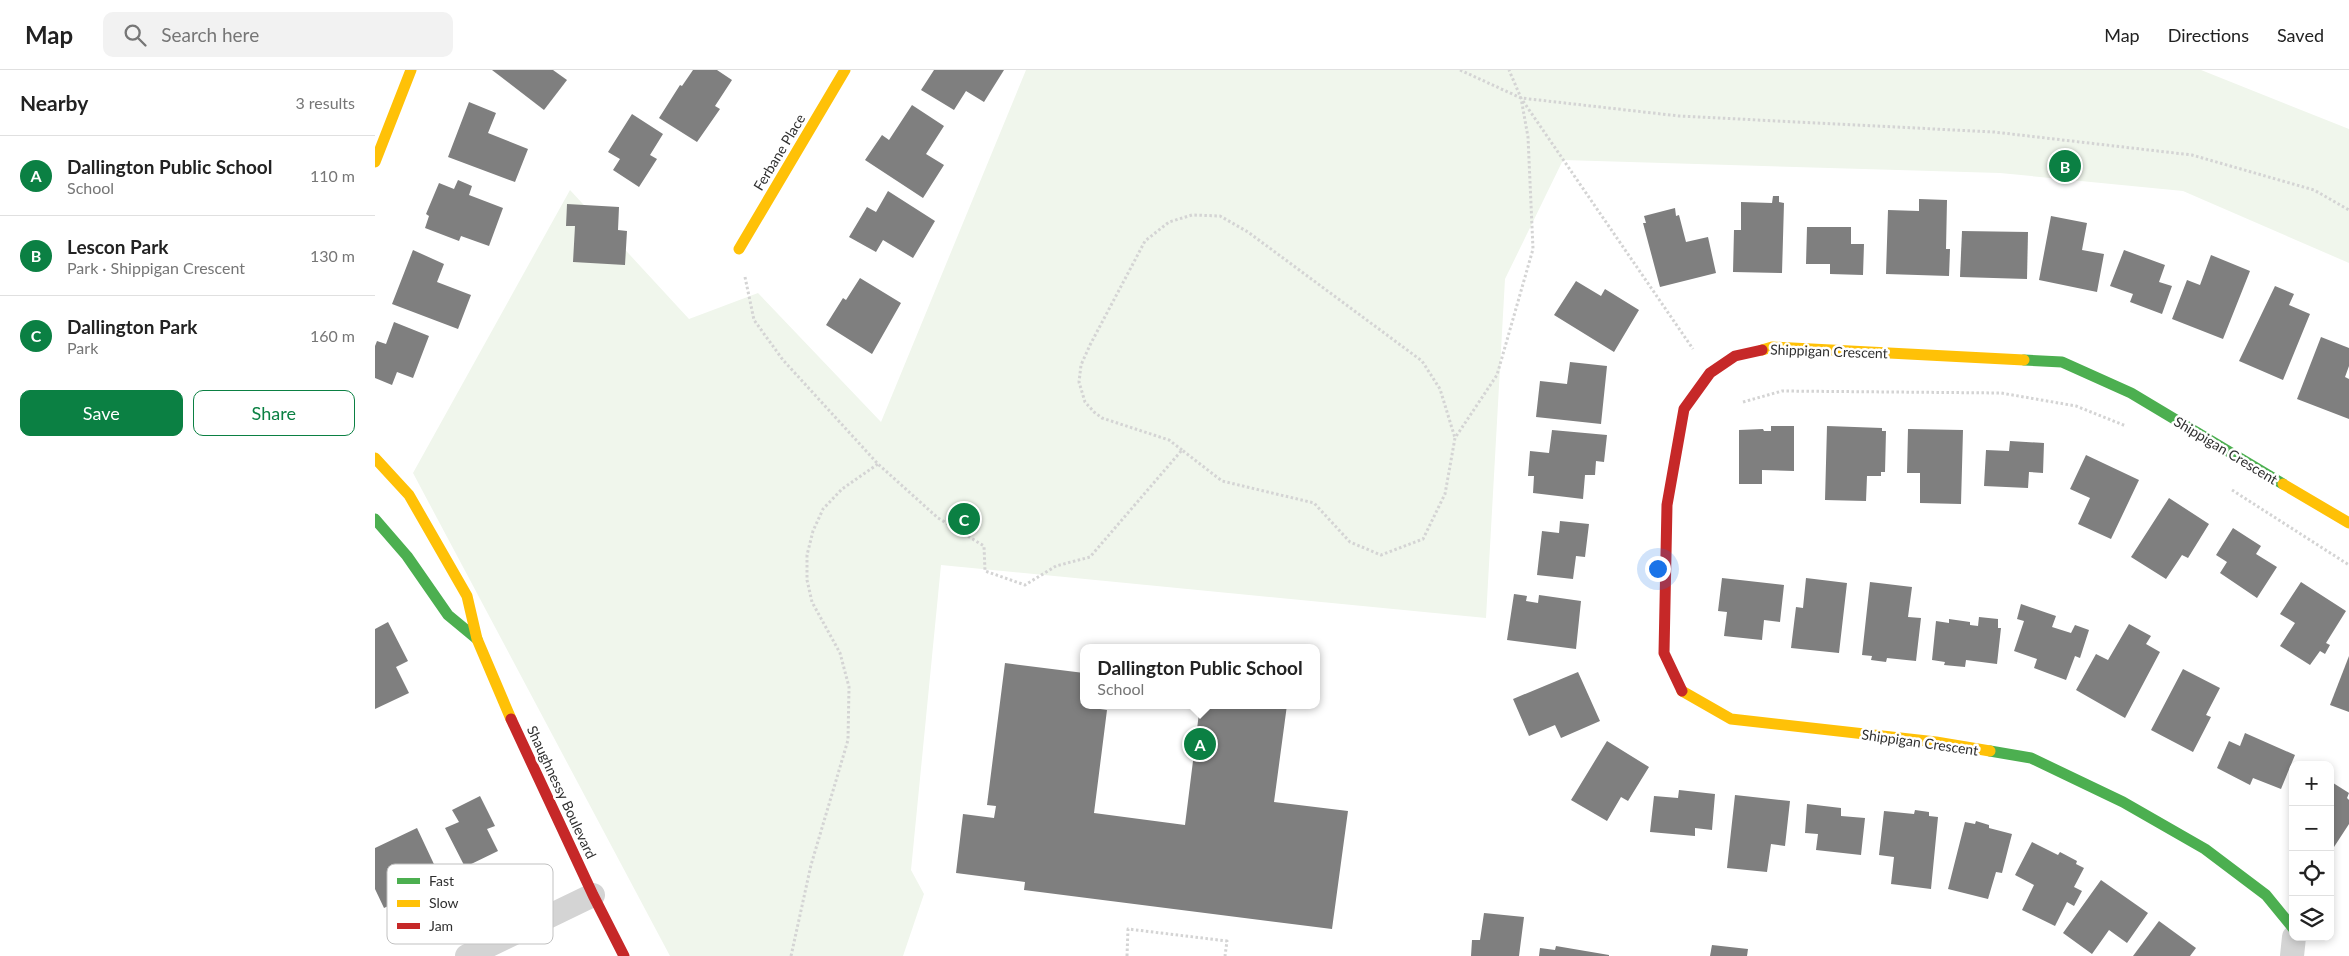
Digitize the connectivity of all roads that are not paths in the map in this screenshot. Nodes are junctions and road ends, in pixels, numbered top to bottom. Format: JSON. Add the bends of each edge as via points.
{"nodes":[{"id":1,"x":411,"y":70,"type":"edge"},
{"id":2,"x":845,"y":70,"type":"edge"},
{"id":3,"x":375,"y":162,"type":"edge"},
{"id":4,"x":739,"y":249,"type":"road end"},
{"id":5,"x":375,"y":458,"type":"edge"},
{"id":6,"x":375,"y":519,"type":"edge"},
{"id":7,"x":2349,"y":523,"type":"edge"},
{"id":8,"x":477,"y":639,"type":"junction"},
{"id":9,"x":593,"y":895,"type":"junction"},
{"id":10,"x":553,"y":914,"type":"edge"},
{"id":11,"x":2289,"y":923,"type":"edge"},
{"id":12,"x":2293,"y":941,"type":"edge"},
{"id":13,"x":492,"y":944,"type":"edge"},
{"id":14,"x":467,"y":956,"type":"edge"},
{"id":15,"x":624,"y":956,"type":"edge"},
{"id":16,"x":2292,"y":956,"type":"edge"}],
"edges":[{"from":1,"to":3,"type":"street"},
{"from":2,"to":4,"type":"street","name":"Ferbane Place"},
{"from":5,"to":8,"type":"street","name":"Shaughnessy Boulevard","via":[[409,495],[467,596]]},
{"from":6,"to":8,"type":"street","name":"Shaughnessy Boulevard","via":[[407,556],[447,615]]},
{"from":7,"to":11,"type":"street","name":"Shippigan Crescent","via":[[2131,393],[2062,362],[1772,347],[1735,356],[1710,373],[1684,410],[1667,504],[1664,653],[1683,693],[1731,719],[1936,742],[2031,758],[2123,802],[2205,849],[2266,895]]},
{"from":8,"to":9,"type":"street","name":"Shaughnessy Boulevard"},
{"from":9,"to":10,"type":"street"},
{"from":9,"to":15,"type":"street","name":"Shaughnessy Boulevard"},
{"from":12,"to":16,"type":"street"},
{"from":13,"to":14,"type":"street"}]}
